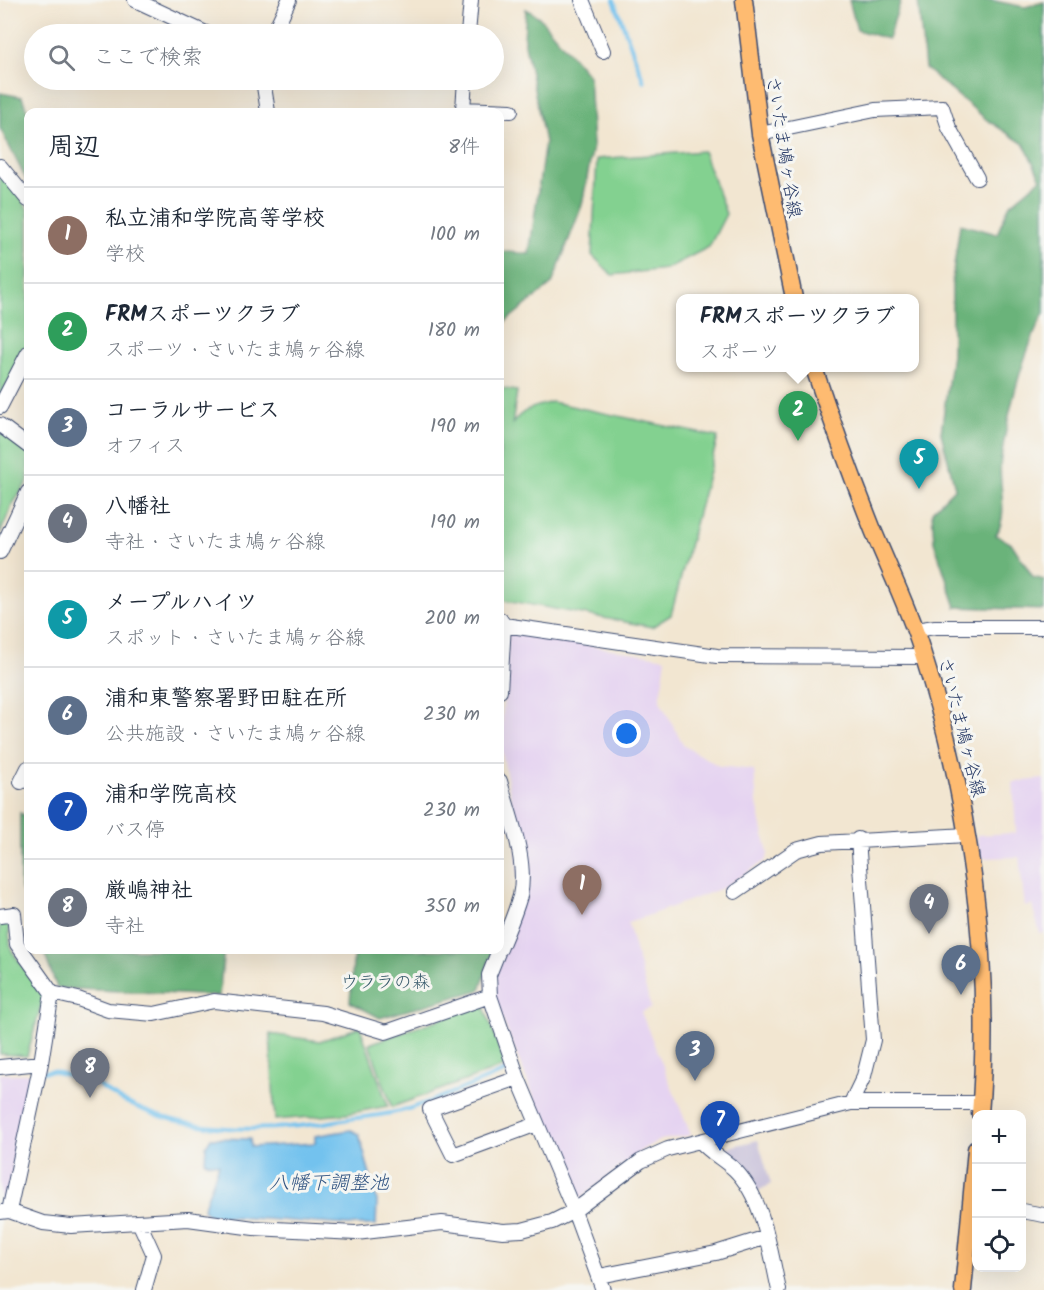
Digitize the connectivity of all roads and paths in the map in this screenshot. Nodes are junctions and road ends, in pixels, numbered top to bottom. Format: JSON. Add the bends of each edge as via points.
{"nodes":[{"id":1,"x":135,"y":0,"type":"edge"},
{"id":2,"x":289,"y":0,"type":"edge"},
{"id":3,"x":471,"y":0,"type":"edge"},
{"id":4,"x":582,"y":0,"type":"edge"},
{"id":5,"x":744,"y":0,"type":"edge"},
{"id":6,"x":187,"y":24,"type":"edge"},
{"id":7,"x":278,"y":24,"type":"edge"},
{"id":8,"x":469,"y":24,"type":"edge"},
{"id":9,"x":603,"y":51,"type":"dead end"},
{"id":10,"x":265,"y":90,"type":"edge"},
{"id":11,"x":464,"y":90,"type":"edge"},
{"id":12,"x":267,"y":108,"type":"edge"},
{"id":13,"x":463,"y":108,"type":"edge"},
{"id":14,"x":504,"y":111,"type":"edge"},
{"id":15,"x":511,"y":111,"type":"dead end"},
{"id":16,"x":760,"y":134,"type":"junction"},
{"id":17,"x":0,"y":166,"type":"edge"},
{"id":18,"x":977,"y":178,"type":"dead end"},
{"id":19,"x":24,"y":195,"type":"edge"},
{"id":20,"x":793,"y":294,"type":"edge"},
{"id":21,"x":24,"y":361,"type":"edge"},
{"id":22,"x":815,"y":372,"type":"edge"},
{"id":23,"x":0,"y":407,"type":"edge"},
{"id":24,"x":0,"y":425,"type":"edge"},
{"id":25,"x":24,"y":443,"type":"edge"},
{"id":26,"x":24,"y":501,"type":"edge"},
{"id":27,"x":0,"y":552,"type":"edge"},
{"id":28,"x":504,"y":622,"type":"edge"},
{"id":29,"x":1044,"y":627,"type":"edge"},
{"id":30,"x":915,"y":630,"type":"junction"},
{"id":31,"x":924,"y":657,"type":"junction"},
{"id":32,"x":24,"y":776,"type":"edge"},
{"id":33,"x":21,"y":782,"type":"dead end"},
{"id":34,"x":504,"y":798,"type":"edge"},
{"id":35,"x":967,"y":835,"type":"junction"},
{"id":36,"x":858,"y":839,"type":"junction"},
{"id":37,"x":735,"y":892,"type":"dead end"},
{"id":38,"x":0,"y":916,"type":"edge"},
{"id":39,"x":504,"y":938,"type":"edge"},
{"id":40,"x":24,"y":954,"type":"edge"},
{"id":41,"x":24,"y":954,"type":"edge"},
{"id":42,"x":497,"y":954,"type":"edge"},
{"id":43,"x":52,"y":993,"type":"junction"},
{"id":44,"x":490,"y":996,"type":"junction"},
{"id":45,"x":40,"y":1063,"type":"junction"},
{"id":46,"x":0,"y":1067,"type":"edge"},
{"id":47,"x":516,"y":1071,"type":"junction"},
{"id":48,"x":851,"y":1103,"type":"junction"},
{"id":49,"x":980,"y":1109,"type":"edge"},
{"id":50,"x":537,"y":1124,"type":"junction"},
{"id":51,"x":702,"y":1142,"type":"junction"},
{"id":52,"x":5,"y":1211,"type":"edge"},
{"id":53,"x":574,"y":1211,"type":"junction"},
{"id":54,"x":1026,"y":1212,"type":"edge"},
{"id":55,"x":1044,"y":1215,"type":"edge"},
{"id":56,"x":972,"y":1218,"type":"edge"},
{"id":57,"x":139,"y":1222,"type":"junction"},
{"id":58,"x":767,"y":1237,"type":"junction"},
{"id":59,"x":599,"y":1276,"type":"junction"},
{"id":60,"x":144,"y":1290,"type":"edge"},
{"id":61,"x":603,"y":1290,"type":"edge"},
{"id":62,"x":779,"y":1290,"type":"edge"},
{"id":63,"x":963,"y":1290,"type":"edge"}],
"edges":[{"from":1,"to":6,"type":"street"},
{"from":2,"to":7,"type":"street"},
{"from":3,"to":8,"type":"street"},
{"from":4,"to":9,"type":"street"},
{"from":5,"to":16,"type":"main road","name":"さいたま鳩ヶ谷線"},
{"from":10,"to":12,"type":"street"},
{"from":11,"to":13,"type":"street"},
{"from":14,"to":15,"type":"street"},
{"from":16,"to":18,"type":"street","via":[[875,110],[942,107],[949,128]]},
{"from":16,"to":20,"type":"main road","name":"さいたま鳩ヶ谷線"},
{"from":17,"to":19,"type":"street"},
{"from":21,"to":23,"type":"street"},
{"from":22,"to":30,"type":"main road","name":"さいたま鳩ヶ谷線","via":[[873,531]]},
{"from":24,"to":25,"type":"street"},
{"from":26,"to":27,"type":"street"},
{"from":28,"to":31,"type":"street","via":[[717,656]]},
{"from":29,"to":30,"type":"street"},
{"from":30,"to":31,"type":"main road","name":"さいたま鳩ヶ谷線"},
{"from":31,"to":35,"type":"main road","name":"さいたま鳩ヶ谷線"},
{"from":32,"to":33,"type":"street"},
{"from":34,"to":39,"type":"street","via":[[520,864],[521,888]]},
{"from":35,"to":36,"type":"street"},
{"from":35,"to":49,"type":"main road","name":"さいたま鳩ヶ谷線","via":[[981,960]]},
{"from":36,"to":37,"type":"street","via":[[796,850]]},
{"from":36,"to":48,"type":"street","via":[[873,1040],[864,1076]]},
{"from":38,"to":40,"type":"street","via":[[14,914],[17,944]]},
{"from":41,"to":43,"type":"street"},
{"from":42,"to":44,"type":"street","via":[[489,975]]},
{"from":43,"to":44,"type":"street","via":[[108,1010],[154,1014],[214,1001],[323,1013],[386,1032]]},
{"from":43,"to":45,"type":"street"},
{"from":44,"to":47,"type":"street"},
{"from":45,"to":46,"type":"street"},
{"from":45,"to":52,"type":"street"},
{"from":47,"to":50,"type":"street"},
{"from":47,"to":50,"type":"street","via":[[430,1109],[453,1155]]},
{"from":48,"to":49,"type":"street"},
{"from":48,"to":51,"type":"street"},
{"from":50,"to":53,"type":"street"},
{"from":51,"to":53,"type":"street","via":[[654,1153]]},
{"from":51,"to":58,"type":"street","via":[[710,1153],[734,1170],[753,1194]]},
{"from":52,"to":57,"type":"street","via":[[42,1223],[71,1226]]},
{"from":53,"to":57,"type":"street","via":[[535,1228],[502,1231],[442,1223],[356,1233],[254,1228],[188,1219]]},
{"from":53,"to":59,"type":"street"},
{"from":54,"to":55,"type":"street"},
{"from":56,"to":63,"type":"main road"},
{"from":57,"to":60,"type":"street","via":[[154,1255]]},
{"from":58,"to":59,"type":"street","via":[[716,1253]]},
{"from":58,"to":62,"type":"street"},
{"from":59,"to":61,"type":"street"}]}
